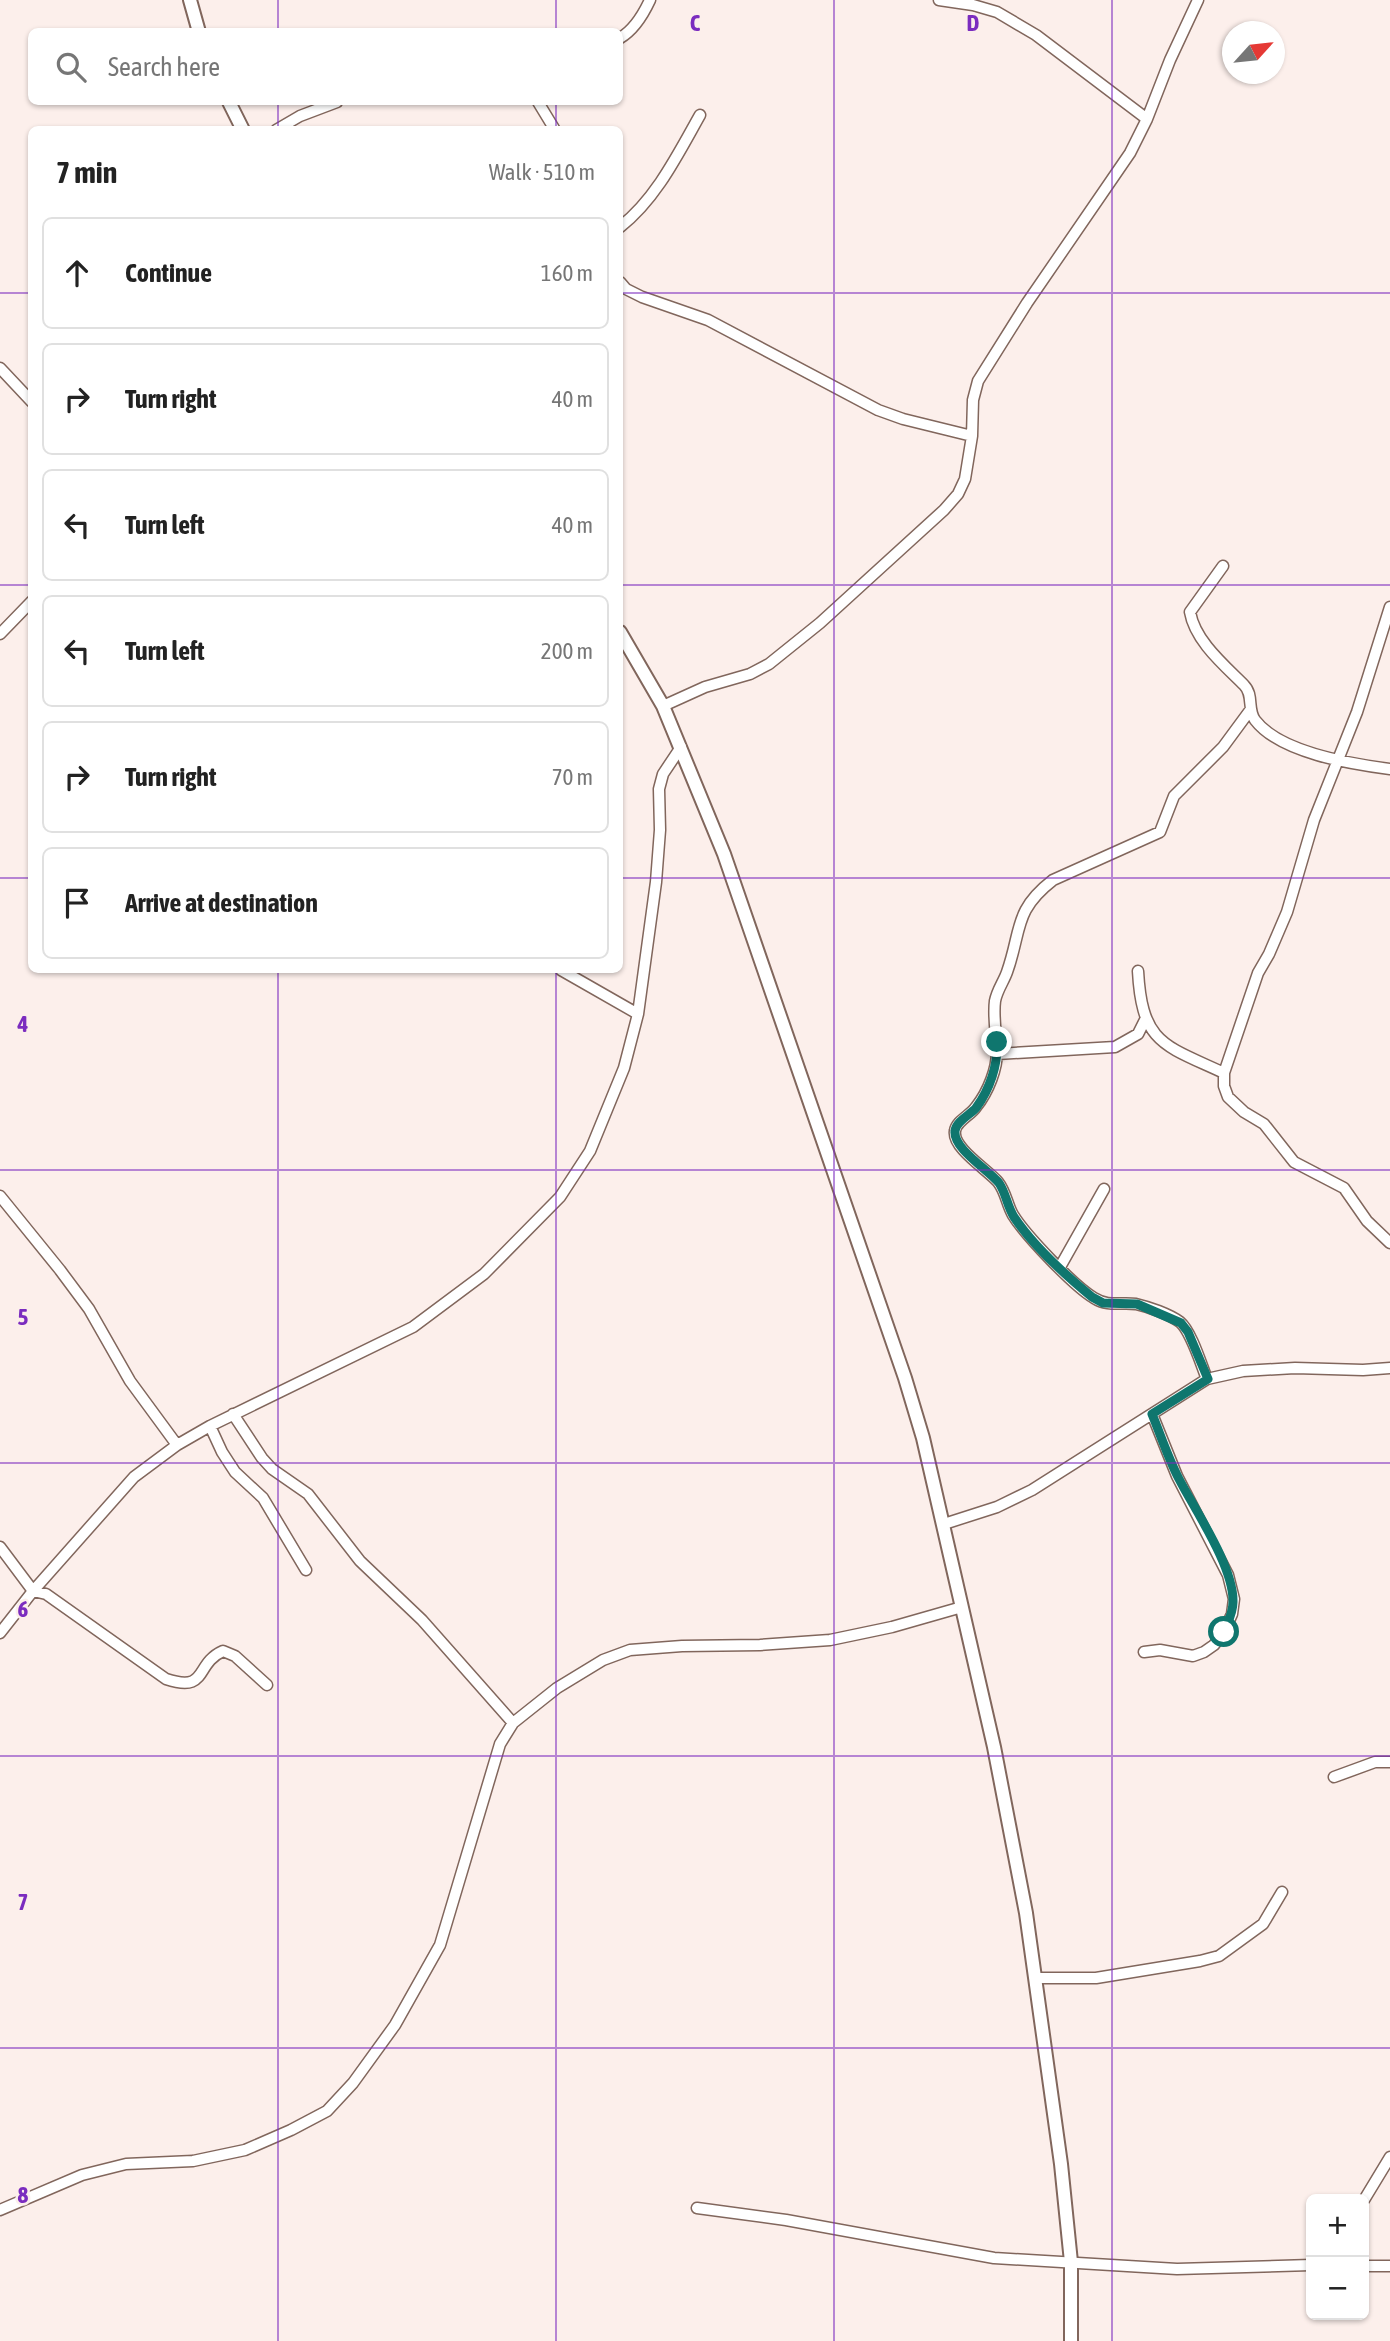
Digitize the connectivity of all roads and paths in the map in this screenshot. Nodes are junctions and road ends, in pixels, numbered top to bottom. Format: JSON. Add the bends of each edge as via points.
{"nodes":[{"id":1,"x":190,"y":0,"type":"edge"},
{"id":2,"x":650,"y":0,"type":"edge"},
{"id":3,"x":939,"y":0,"type":"edge"},
{"id":4,"x":1198,"y":0,"type":"edge"},
{"id":5,"x":198,"y":28,"type":"edge"},
{"id":6,"x":623,"y":36,"type":"edge"},
{"id":7,"x":230,"y":105,"type":"edge"},
{"id":8,"x":329,"y":105,"type":"edge"},
{"id":9,"x":540,"y":105,"type":"edge"},
{"id":10,"x":700,"y":115,"type":"dead end"},
{"id":11,"x":1147,"y":119,"type":"junction"},
{"id":12,"x":241,"y":126,"type":"edge"},
{"id":13,"x":283,"y":126,"type":"edge"},
{"id":14,"x":553,"y":126,"type":"edge"},
{"id":15,"x":623,"y":225,"type":"edge"},
{"id":16,"x":623,"y":286,"type":"edge"},
{"id":17,"x":0,"y":368,"type":"edge"},
{"id":18,"x":28,"y":398,"type":"edge"},
{"id":19,"x":972,"y":436,"type":"junction"},
{"id":20,"x":1223,"y":566,"type":"dead end"},
{"id":21,"x":28,"y":605,"type":"edge"},
{"id":22,"x":1390,"y":607,"type":"edge"},
{"id":23,"x":0,"y":634,"type":"edge"},
{"id":24,"x":623,"y":637,"type":"edge"},
{"id":25,"x":663,"y":706,"type":"junction"},
{"id":26,"x":1251,"y":709,"type":"junction"},
{"id":27,"x":681,"y":747,"type":"junction"},
{"id":28,"x":1338,"y":760,"type":"junction"},
{"id":29,"x":1390,"y":769,"type":"edge"},
{"id":30,"x":1138,"y":971,"type":"dead end"},
{"id":31,"x":566,"y":973,"type":"edge"},
{"id":32,"x":638,"y":1014,"type":"junction"},
{"id":33,"x":1145,"y":1020,"type":"junction"},
{"id":34,"x":997,"y":1054,"type":"junction"},
{"id":35,"x":1224,"y":1073,"type":"junction"},
{"id":36,"x":1104,"y":1189,"type":"dead end"},
{"id":37,"x":0,"y":1196,"type":"edge"},
{"id":38,"x":1390,"y":1243,"type":"edge"},
{"id":39,"x":1060,"y":1267,"type":"junction"},
{"id":40,"x":1390,"y":1368,"type":"edge"},
{"id":41,"x":1208,"y":1379,"type":"junction"},
{"id":42,"x":233,"y":1414,"type":"junction"},
{"id":43,"x":1152,"y":1414,"type":"junction"},
{"id":44,"x":210,"y":1426,"type":"junction"},
{"id":45,"x":177,"y":1445,"type":"junction"},
{"id":46,"x":944,"y":1524,"type":"junction"},
{"id":47,"x":0,"y":1547,"type":"edge"},
{"id":48,"x":306,"y":1570,"type":"dead end"},
{"id":49,"x":33,"y":1591,"type":"junction"},
{"id":50,"x":962,"y":1607,"type":"junction"},
{"id":51,"x":0,"y":1633,"type":"edge"},
{"id":52,"x":1144,"y":1652,"type":"dead end"},
{"id":53,"x":267,"y":1685,"type":"dead end"},
{"id":54,"x":513,"y":1723,"type":"junction"},
{"id":55,"x":1390,"y":1762,"type":"edge"},
{"id":56,"x":1334,"y":1777,"type":"dead end"},
{"id":57,"x":1282,"y":1892,"type":"dead end"},
{"id":58,"x":1037,"y":1979,"type":"junction"},
{"id":59,"x":1390,"y":2157,"type":"edge"},
{"id":60,"x":1368,"y":2194,"type":"edge"},
{"id":61,"x":697,"y":2208,"type":"dead end"},
{"id":62,"x":0,"y":2210,"type":"edge"},
{"id":63,"x":1071,"y":2262,"type":"junction"},
{"id":64,"x":1306,"y":2265,"type":"edge"},
{"id":65,"x":1369,"y":2266,"type":"edge"},
{"id":66,"x":1390,"y":2266,"type":"edge"},
{"id":67,"x":1071,"y":2341,"type":"edge"}],
"edges":[{"from":1,"to":5,"type":"main road"},
{"from":2,"to":6,"type":"street"},
{"from":3,"to":11,"type":"street","via":[[997,12],[1036,34]]},
{"from":4,"to":11,"type":"street"},
{"from":7,"to":12,"type":"main road"},
{"from":8,"to":13,"type":"street"},
{"from":9,"to":14,"type":"street"},
{"from":10,"to":15,"type":"street","via":[[663,179]]},
{"from":11,"to":19,"type":"street","via":[[1130,153],[978,381]]},
{"from":16,"to":19,"type":"street","via":[[642,297],[708,320],[878,410]]},
{"from":17,"to":18,"type":"street"},
{"from":19,"to":25,"type":"street","via":[[958,494],[820,623],[769,664]]},
{"from":20,"to":26,"type":"street","via":[[1190,612],[1192,623],[1223,666],[1247,688]]},
{"from":21,"to":23,"type":"street"},
{"from":22,"to":28,"type":"street"},
{"from":24,"to":25,"type":"main road"},
{"from":25,"to":27,"type":"main road"},
{"from":26,"to":28,"type":"street","via":[[1254,719],[1281,740]]},
{"from":26,"to":34,"type":"street","via":[[1223,747],[1174,796],[1160,832],[1053,880],[1027,907],[997,993]]},
{"from":27,"to":32,"type":"street","via":[[659,789],[656,882]]},
{"from":27,"to":46,"type":"main road","via":[[751,927],[905,1378]]},
{"from":28,"to":29,"type":"street"},
{"from":28,"to":35,"type":"street","via":[[1314,820],[1287,912],[1258,973]]},
{"from":30,"to":33,"type":"street"},
{"from":31,"to":32,"type":"street"},
{"from":32,"to":42,"type":"street","via":[[624,1068],[590,1151],[537,1222],[484,1274],[413,1327]]},
{"from":33,"to":34,"type":"street","via":[[1138,1034],[1115,1047]]},
{"from":33,"to":35,"type":"street","via":[[1156,1037],[1175,1050]]},
{"from":34,"to":39,"type":"street","via":[[982,1097],[955,1131],[957,1140],[1000,1184],[1019,1224]]},
{"from":35,"to":38,"type":"street","via":[[1228,1097],[1270,1130],[1294,1162],[1344,1188],[1367,1221]]},
{"from":36,"to":39,"type":"street"},
{"from":37,"to":45,"type":"street","via":[[89,1309],[130,1381]]},
{"from":39,"to":41,"type":"street","via":[[1103,1303],[1137,1304],[1181,1323]]},
{"from":40,"to":41,"type":"street","via":[[1242,1371]]},
{"from":41,"to":43,"type":"street"},
{"from":42,"to":44,"type":"street"},
{"from":42,"to":54,"type":"street","via":[[262,1458],[308,1494],[360,1560],[422,1620]]},
{"from":43,"to":46,"type":"street","via":[[1032,1490]]},
{"from":43,"to":52,"type":"street","via":[[1177,1476],[1224,1566],[1234,1599],[1224,1632],[1204,1652],[1193,1656]]},
{"from":44,"to":45,"type":"street"},
{"from":44,"to":48,"type":"street","via":[[235,1472],[263,1497]]},
{"from":45,"to":49,"type":"street","via":[[135,1477]]},
{"from":46,"to":50,"type":"main road"},
{"from":47,"to":49,"type":"street"},
{"from":49,"to":51,"type":"street"},
{"from":49,"to":53,"type":"street","via":[[46,1594],[166,1679],[189,1684],[223,1651]]},
{"from":50,"to":54,"type":"street","via":[[830,1640],[630,1650],[568,1681]]},
{"from":50,"to":58,"type":"main road","via":[[1010,1821]]},
{"from":54,"to":62,"type":"street","via":[[500,1744],[440,1945],[395,2025],[353,2084],[327,2111],[245,2150],[193,2161],[126,2164],[82,2175]]},
{"from":55,"to":56,"type":"street","via":[[1375,1762]]},
{"from":57,"to":58,"type":"street","via":[[1263,1924],[1219,1956],[1096,1979]]},
{"from":58,"to":63,"type":"main road"},
{"from":59,"to":60,"type":"street"},
{"from":61,"to":63,"type":"street","via":[[994,2258]]},
{"from":63,"to":64,"type":"street","via":[[1177,2269]]},
{"from":63,"to":67,"type":"main road"},
{"from":65,"to":66,"type":"street"}]}
